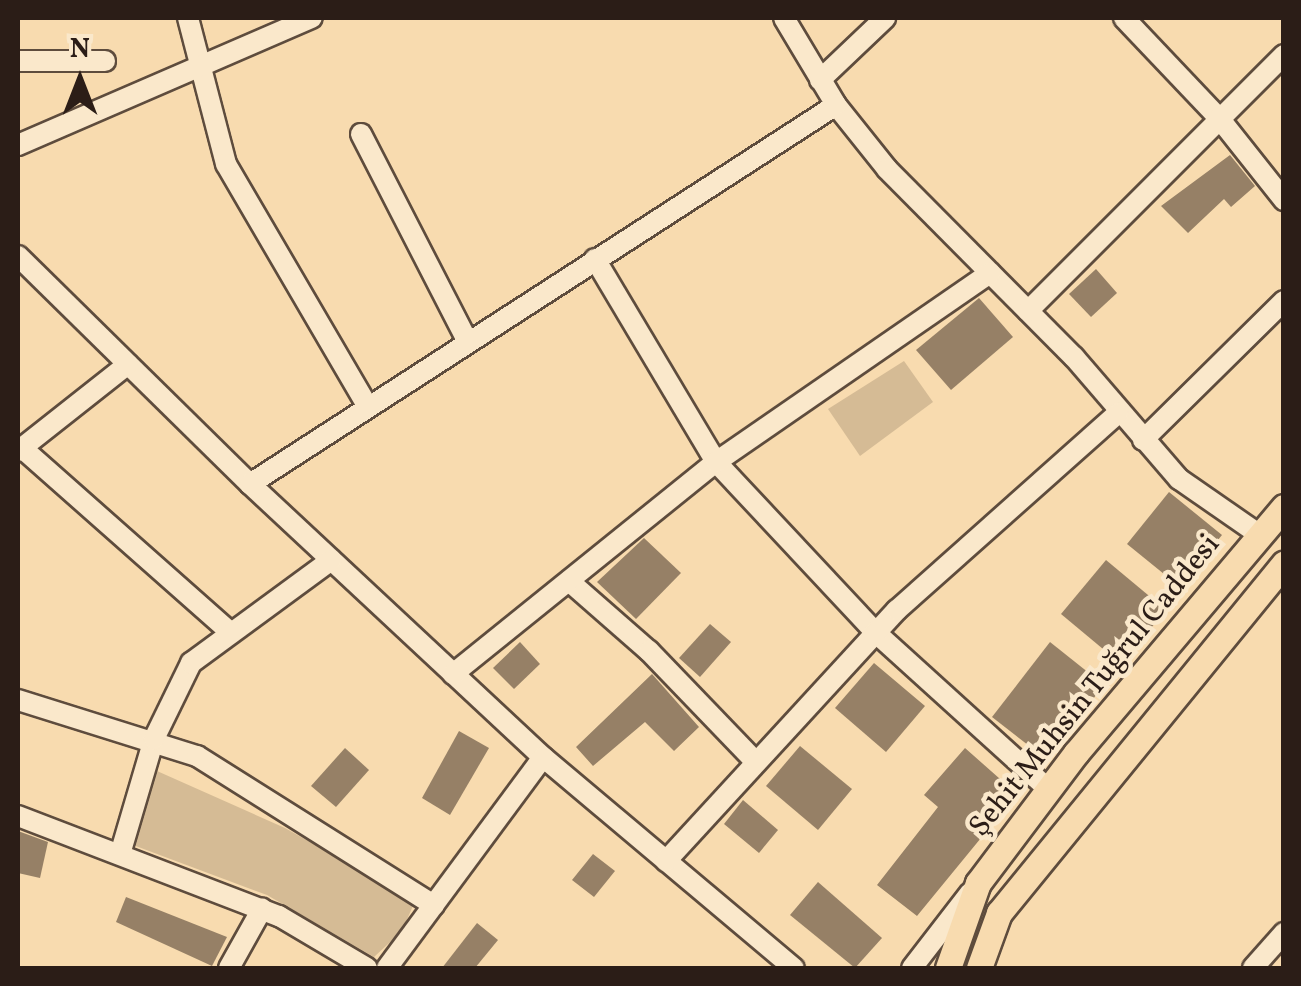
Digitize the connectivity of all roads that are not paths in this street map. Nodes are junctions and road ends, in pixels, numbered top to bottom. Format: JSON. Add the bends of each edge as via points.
{"nodes":[{"id":1,"x":188,"y":18,"type":"edge"},
{"id":2,"x":312,"y":18,"type":"edge"},
{"id":3,"x":784,"y":18,"type":"edge"},
{"id":4,"x":885,"y":18,"type":"edge"},
{"id":5,"x":1124,"y":18,"type":"edge"},
{"id":6,"x":1284,"y":54,"type":"edge"},
{"id":7,"x":18,"y":60,"type":"edge"},
{"id":8,"x":104,"y":61,"type":"dead end"},
{"id":9,"x":198,"y":70,"type":"junction"},
{"id":10,"x":820,"y":80,"type":"junction"},
{"id":11,"x":836,"y":105,"type":"junction"},
{"id":12,"x":1218,"y":118,"type":"junction"},
{"id":13,"x":362,"y":134,"type":"dead end"},
{"id":14,"x":18,"y":145,"type":"edge"},
{"id":15,"x":1284,"y":200,"type":"edge"},
{"id":16,"x":18,"y":256,"type":"edge"},
{"id":17,"x":595,"y":259,"type":"junction"},
{"id":18,"x":990,"y":273,"type":"junction"},
{"id":19,"x":1284,"y":301,"type":"edge"},
{"id":20,"x":1028,"y":311,"type":"junction"},
{"id":21,"x":468,"y":342,"type":"junction"},
{"id":22,"x":128,"y":364,"type":"junction"},
{"id":23,"x":368,"y":407,"type":"junction"},
{"id":24,"x":1118,"y":413,"type":"junction"},
{"id":25,"x":1143,"y":440,"type":"junction"},
{"id":26,"x":20,"y":450,"type":"edge"},
{"id":27,"x":716,"y":462,"type":"junction"},
{"id":28,"x":250,"y":484,"type":"junction"},
{"id":29,"x":1284,"y":507,"type":"edge"},
{"id":30,"x":1260,"y":536,"type":"junction"},
{"id":31,"x":331,"y":560,"type":"junction"},
{"id":32,"x":1284,"y":564,"type":"edge"},
{"id":33,"x":569,"y":581,"type":"junction"},
{"id":34,"x":229,"y":631,"type":"junction"},
{"id":35,"x":875,"y":632,"type":"junction"},
{"id":36,"x":454,"y":674,"type":"junction"},
{"id":37,"x":18,"y":700,"type":"edge"},
{"id":38,"x":154,"y":738,"type":"junction"},
{"id":39,"x":543,"y":757,"type":"junction"},
{"id":40,"x":754,"y":760,"type":"junction"},
{"id":41,"x":1048,"y":790,"type":"junction"},
{"id":42,"x":18,"y":816,"type":"edge"},
{"id":43,"x":121,"y":851,"type":"junction"},
{"id":44,"x":666,"y":861,"type":"junction"},
{"id":45,"x":978,"y":883,"type":"junction"},
{"id":46,"x":434,"y":905,"type":"junction"},
{"id":47,"x":262,"y":909,"type":"junction"},
{"id":48,"x":1284,"y":933,"type":"edge"},
{"id":49,"x":791,"y":967,"type":"edge"},
{"id":50,"x":229,"y":968,"type":"edge"},
{"id":51,"x":367,"y":968,"type":"edge"},
{"id":52,"x":388,"y":968,"type":"edge"},
{"id":53,"x":912,"y":968,"type":"edge"},
{"id":54,"x":948,"y":968,"type":"edge"},
{"id":55,"x":978,"y":968,"type":"edge"},
{"id":56,"x":1253,"y":968,"type":"edge"}],
"edges":[{"from":1,"to":9,"type":"street"},
{"from":2,"to":9,"type":"street"},
{"from":3,"to":10,"type":"street"},
{"from":4,"to":10,"type":"street"},
{"from":5,"to":12,"type":"street"},
{"from":6,"to":12,"type":"street"},
{"from":7,"to":8,"type":"street"},
{"from":9,"to":14,"type":"street"},
{"from":9,"to":23,"type":"street","via":[[226,164]]},
{"from":10,"to":11,"type":"street"},
{"from":11,"to":17,"type":"street"},
{"from":11,"to":18,"type":"street","via":[[887,169]]},
{"from":12,"to":15,"type":"street"},
{"from":12,"to":20,"type":"street"},
{"from":13,"to":21,"type":"street"},
{"from":16,"to":22,"type":"street"},
{"from":17,"to":21,"type":"street"},
{"from":17,"to":27,"type":"street"},
{"from":18,"to":20,"type":"street"},
{"from":18,"to":27,"type":"street"},
{"from":19,"to":25,"type":"street"},
{"from":20,"to":24,"type":"street"},
{"from":21,"to":23,"type":"street"},
{"from":22,"to":26,"type":"street"},
{"from":22,"to":28,"type":"street"},
{"from":23,"to":28,"type":"street"},
{"from":24,"to":25,"type":"street"},
{"from":24,"to":35,"type":"street"},
{"from":25,"to":30,"type":"street","via":[[1179,479]]},
{"from":26,"to":34,"type":"street"},
{"from":27,"to":33,"type":"street"},
{"from":27,"to":35,"type":"street"},
{"from":28,"to":31,"type":"street"},
{"from":29,"to":30,"type":"main road","name":"Şehit Muhsin Tuğrul Caddesi"},
{"from":30,"to":41,"type":"main road","name":"Şehit Muhsin Tuğrul Caddesi"},
{"from":31,"to":34,"type":"street"},
{"from":31,"to":36,"type":"street"},
{"from":32,"to":55,"type":"main road","via":[[1000,914]]},
{"from":33,"to":36,"type":"street"},
{"from":33,"to":40,"type":"street","via":[[649,651]]},
{"from":34,"to":38,"type":"street","via":[[191,664]]},
{"from":35,"to":40,"type":"street"},
{"from":35,"to":41,"type":"street"},
{"from":36,"to":39,"type":"street"},
{"from":37,"to":38,"type":"street"},
{"from":38,"to":43,"type":"street"},
{"from":38,"to":46,"type":"street","via":[[322,829]]},
{"from":39,"to":44,"type":"street"},
{"from":39,"to":46,"type":"street"},
{"from":40,"to":44,"type":"street"},
{"from":41,"to":45,"type":"main road","name":"Şehit Muhsin Tuğrul Caddesi"},
{"from":42,"to":43,"type":"street"},
{"from":43,"to":47,"type":"street"},
{"from":44,"to":49,"type":"street"},
{"from":45,"to":53,"type":"street"},
{"from":45,"to":54,"type":"main road","name":"Şehit Muhsin Tuğrul Caddesi"},
{"from":46,"to":52,"type":"street"},
{"from":47,"to":50,"type":"street"},
{"from":47,"to":51,"type":"street"},
{"from":48,"to":56,"type":"street"}]}
